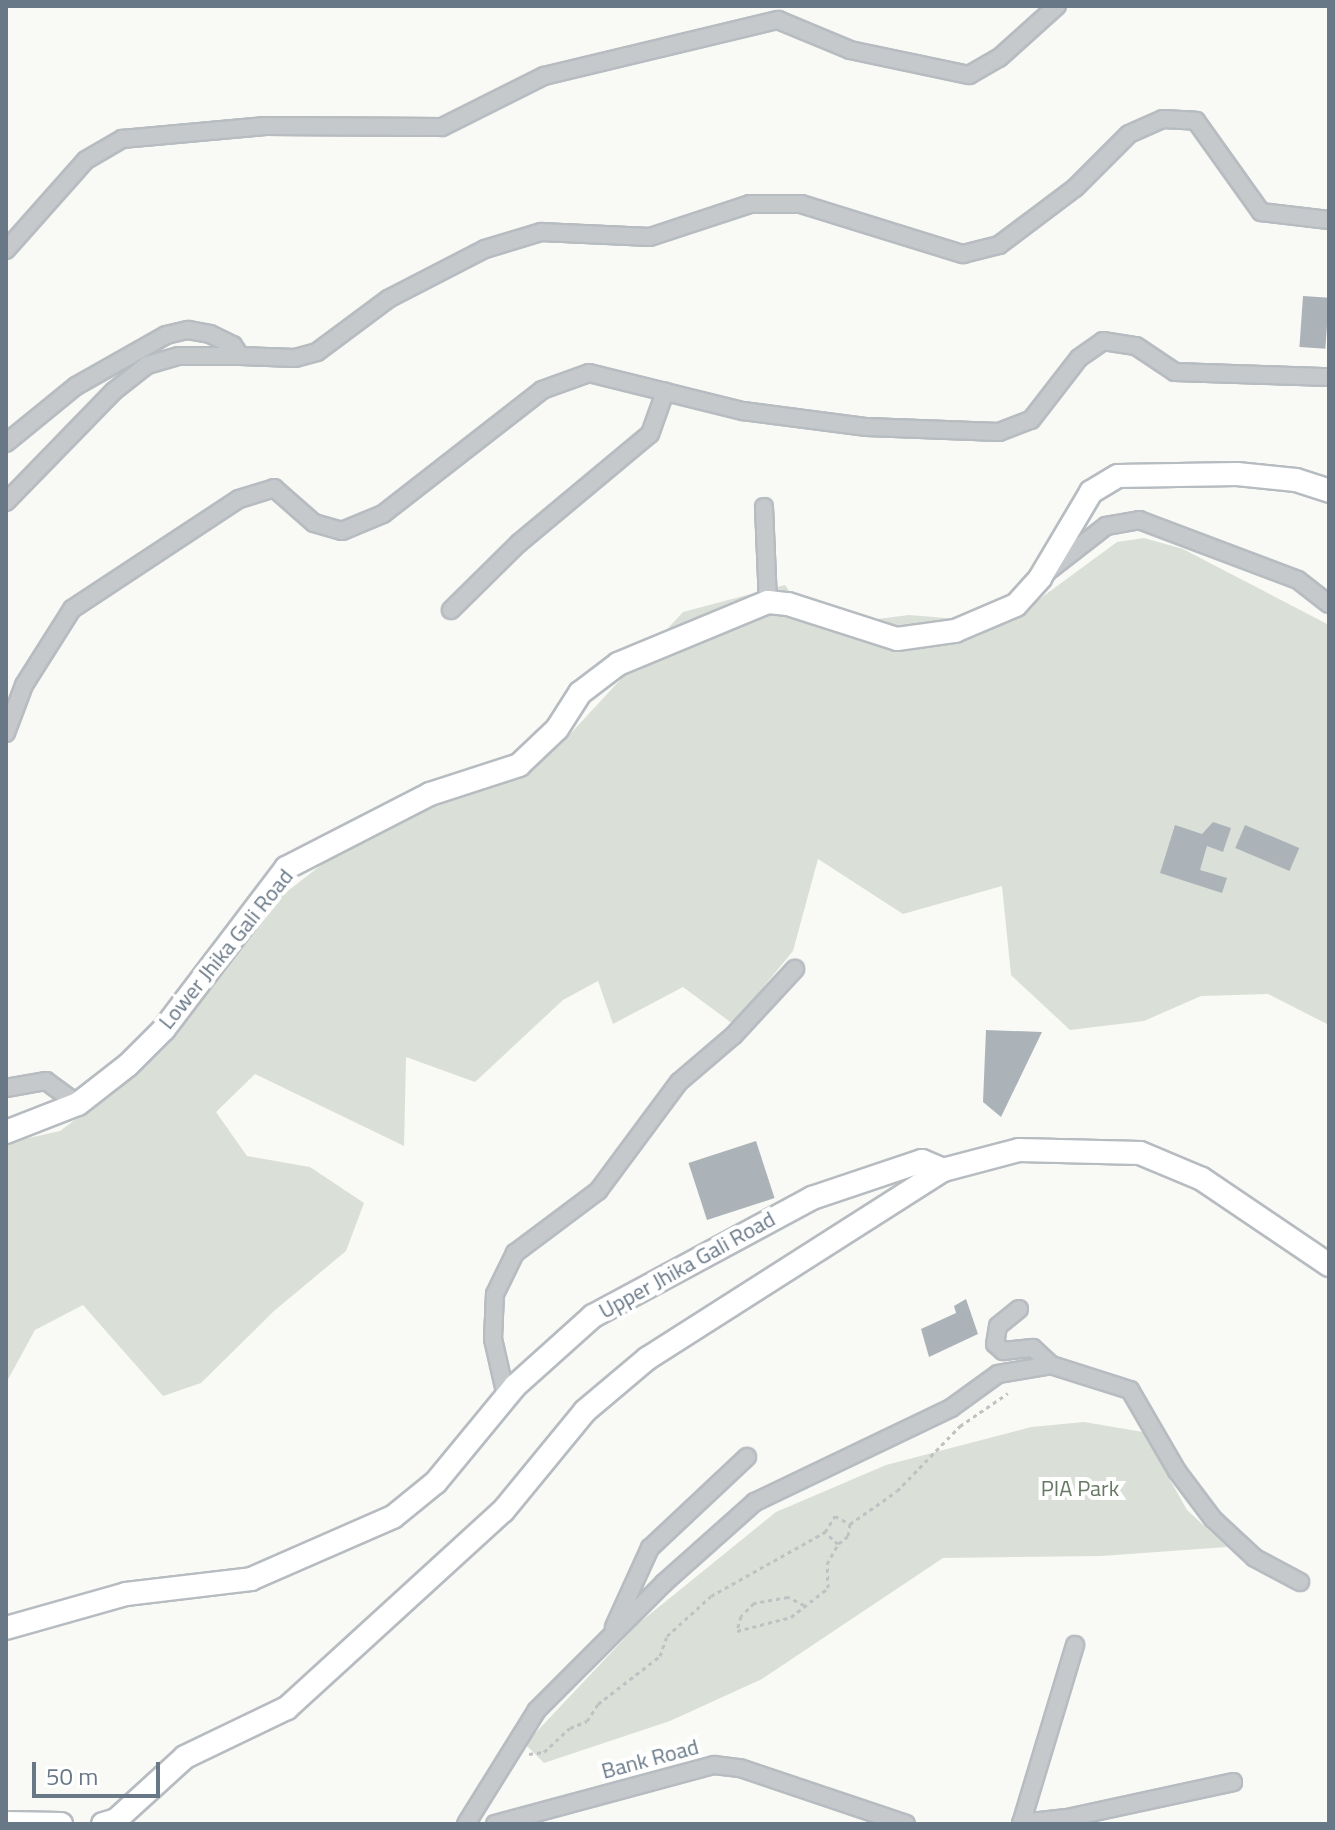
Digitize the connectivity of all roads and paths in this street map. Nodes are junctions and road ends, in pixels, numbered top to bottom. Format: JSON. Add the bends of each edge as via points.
{"nodes":[{"id":1,"x":1057,"y":6,"type":"edge"},
{"id":2,"x":1329,"y":220,"type":"edge"},
{"id":3,"x":6,"y":250,"type":"edge"},
{"id":4,"x":240,"y":356,"type":"junction"},
{"id":5,"x":1329,"y":377,"type":"edge"},
{"id":6,"x":665,"y":392,"type":"junction"},
{"id":7,"x":6,"y":443,"type":"edge"},
{"id":8,"x":1329,"y":491,"type":"edge"},
{"id":9,"x":6,"y":502,"type":"edge"},
{"id":10,"x":764,"y":507,"type":"dead end"},
{"id":11,"x":1040,"y":578,"type":"junction"},
{"id":12,"x":768,"y":602,"type":"junction"},
{"id":13,"x":1329,"y":604,"type":"edge"},
{"id":14,"x":451,"y":610,"type":"dead end"},
{"id":15,"x":6,"y":733,"type":"edge"},
{"id":16,"x":795,"y":969,"type":"dead end"},
{"id":17,"x":6,"y":1088,"type":"edge"},
{"id":18,"x":78,"y":1104,"type":"junction"},
{"id":19,"x":6,"y":1132,"type":"edge"},
{"id":20,"x":943,"y":1170,"type":"junction"},
{"id":21,"x":1329,"y":1265,"type":"edge"},
{"id":22,"x":1019,"y":1309,"type":"dead end"},
{"id":23,"x":1051,"y":1365,"type":"junction"},
{"id":24,"x":1008,"y":1393,"type":"dead end"},
{"id":25,"x":506,"y":1396,"type":"junction"},
{"id":26,"x":747,"y":1457,"type":"dead end"},
{"id":27,"x":850,"y":1524,"type":"junction"},
{"id":28,"x":825,"y":1532,"type":"junction"},
{"id":29,"x":838,"y":1544,"type":"junction"},
{"id":30,"x":1300,"y":1582,"type":"dead end"},
{"id":31,"x":804,"y":1605,"type":"junction"},
{"id":32,"x":6,"y":1628,"type":"edge"},
{"id":33,"x":610,"y":1635,"type":"junction"},
{"id":34,"x":1075,"y":1645,"type":"dead end"},
{"id":35,"x":515,"y":1746,"type":"junction"},
{"id":36,"x":1233,"y":1782,"type":"dead end"},
{"id":37,"x":6,"y":1823,"type":"edge"},
{"id":38,"x":1021,"y":1823,"type":"edge"},
{"id":39,"x":61,"y":1824,"type":"edge"},
{"id":40,"x":103,"y":1824,"type":"edge"},
{"id":41,"x":466,"y":1824,"type":"edge"},
{"id":42,"x":495,"y":1824,"type":"edge"},
{"id":43,"x":906,"y":1824,"type":"edge"}],
"edges":[{"from":1,"to":3,"type":"street","via":[[999,58],[969,75],[850,50],[778,20],[544,76],[442,127],[265,126],[122,139],[86,160]]},
{"from":2,"to":4,"type":"street","via":[[1261,212],[1196,121],[1163,119],[1129,134],[1075,188],[999,245],[963,254],[801,204],[750,204],[650,237],[541,232],[485,249],[388,299],[317,352],[295,358]]},
{"from":4,"to":7,"type":"street","via":[[233,345],[210,334],[188,330],[166,335],[76,386]]},
{"from":4,"to":9,"type":"street","via":[[179,356],[147,365],[114,391]]},
{"from":5,"to":6,"type":"street","via":[[1175,372],[1136,346],[1103,341],[1079,358],[1031,420],[999,432],[867,427],[743,411]]},
{"from":6,"to":14,"type":"street","via":[[650,434],[519,543]]},
{"from":6,"to":15,"type":"street","via":[[589,373],[542,390],[383,514],[342,531],[314,523],[274,488],[239,499],[72,609],[24,685]]},
{"from":8,"to":11,"type":"main road","via":[[1296,480],[1237,474],[1118,476],[1091,492]]},
{"from":10,"to":12,"type":"street"},
{"from":11,"to":12,"type":"main road","via":[[1016,605],[955,631],[897,639]]},
{"from":11,"to":13,"type":"street","via":[[1106,526],[1139,520],[1298,580]]},
{"from":12,"to":18,"type":"main road","name":"Lower Jhika Gali Road","via":[[618,664],[580,693],[557,729],[519,765],[430,794],[286,868],[164,1029]]},
{"from":16,"to":25,"type":"street","via":[[734,1035],[679,1082],[598,1191],[515,1253],[495,1294],[493,1339]]},
{"from":17,"to":18,"type":"street","via":[[46,1081]]},
{"from":18,"to":19,"type":"main road","name":"Lower Jhika Gali Road"},
{"from":20,"to":21,"type":"main road","name":"Upper Jhika Gali Road","via":[[1019,1150],[1140,1153],[1202,1179]]},
{"from":20,"to":25,"type":"main road","name":"Upper Jhika Gali Road","via":[[922,1161],[876,1174],[738,1234],[593,1316]]},
{"from":20,"to":40,"type":"main road","via":[[648,1358],[585,1411],[503,1511],[287,1708],[185,1757],[116,1820]]},
{"from":22,"to":23,"type":"street","via":[[998,1326],[995,1344],[1003,1351],[1033,1348]]},
{"from":23,"to":30,"type":"street","via":[[1130,1390],[1177,1471],[1213,1519],[1255,1558]]},
{"from":23,"to":33,"type":"street","via":[[998,1374],[951,1408],[755,1502]]},
{"from":24,"to":27,"type":"path","via":[[960,1426],[897,1491]]},
{"from":25,"to":32,"type":"main road","name":"Upper Jhika Gali Road","via":[[436,1482],[393,1517],[251,1579],[126,1594]]},
{"from":26,"to":33,"type":"street","via":[[650,1548]]},
{"from":27,"to":28,"type":"path","via":[[835,1516]]},
{"from":27,"to":29,"type":"path","via":[[848,1536]]},
{"from":28,"to":29,"type":"path"},
{"from":28,"to":35,"type":"path","via":[[711,1596],[667,1636],[660,1656],[647,1661],[558,1742],[532,1756]]},
{"from":29,"to":31,"type":"path","via":[[827,1564],[828,1588]]},
{"from":31,"to":31,"type":"path","via":[[791,1617],[737,1631],[741,1616],[754,1603],[788,1597]]},
{"from":33,"to":35,"type":"street","via":[[537,1710]]},
{"from":34,"to":38,"type":"street"},
{"from":35,"to":41,"type":"street"},
{"from":36,"to":38,"type":"street"},
{"from":37,"to":39,"type":"main road"},
{"from":42,"to":43,"type":"street","name":"Bank Road","via":[[714,1765],[740,1768]]}]}
